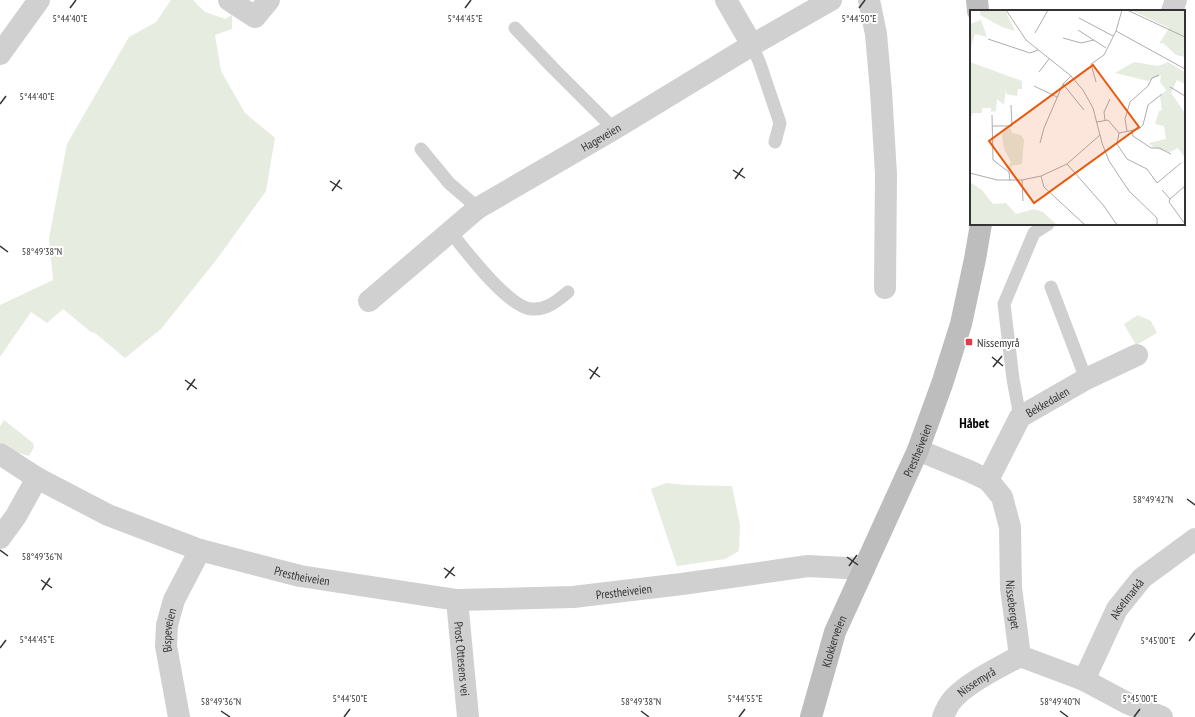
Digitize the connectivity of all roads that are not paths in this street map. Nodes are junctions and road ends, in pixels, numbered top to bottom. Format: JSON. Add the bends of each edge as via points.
{"nodes":[{"id":1,"x":39,"y":0,"type":"edge"},
{"id":2,"x":229,"y":0,"type":"edge"},
{"id":3,"x":269,"y":0,"type":"edge"},
{"id":4,"x":726,"y":0,"type":"edge"},
{"id":5,"x":831,"y":0,"type":"edge"},
{"id":6,"x":869,"y":0,"type":"edge"},
{"id":7,"x":977,"y":0,"type":"edge"},
{"id":8,"x":1176,"y":0,"type":"edge"},
{"id":9,"x":978,"y":10,"type":"edge"},
{"id":10,"x":1172,"y":10,"type":"edge"},
{"id":11,"x":515,"y":28,"type":"dead end"},
{"id":12,"x":752,"y":45,"type":"junction"},
{"id":13,"x":0,"y":54,"type":"edge"},
{"id":14,"x":614,"y":129,"type":"junction"},
{"id":15,"x":775,"y":142,"type":"dead end"},
{"id":16,"x":421,"y":149,"type":"dead end"},
{"id":17,"x":478,"y":208,"type":"junction"},
{"id":18,"x":981,"y":225,"type":"edge"},
{"id":19,"x":1046,"y":225,"type":"edge"},
{"id":20,"x":450,"y":231,"type":"junction"},
{"id":21,"x":1051,"y":287,"type":"dead end"},
{"id":22,"x":885,"y":288,"type":"dead end"},
{"id":23,"x":568,"y":292,"type":"dead end"},
{"id":24,"x":369,"y":301,"type":"dead end"},
{"id":25,"x":1137,"y":355,"type":"dead end"},
{"id":26,"x":1086,"y":379,"type":"junction"},
{"id":27,"x":1020,"y":417,"type":"junction"},
{"id":28,"x":918,"y":450,"type":"junction"},
{"id":29,"x":0,"y":454,"type":"edge"},
{"id":30,"x":37,"y":478,"type":"junction"},
{"id":31,"x":988,"y":480,"type":"junction"},
{"id":32,"x":0,"y":538,"type":"edge"},
{"id":33,"x":1195,"y":539,"type":"edge"},
{"id":34,"x":200,"y":550,"type":"junction"},
{"id":35,"x":864,"y":569,"type":"junction"},
{"id":36,"x":457,"y":600,"type":"junction"},
{"id":37,"x":1020,"y":656,"type":"junction"},
{"id":38,"x":1084,"y":680,"type":"junction"},
{"id":39,"x":1123,"y":710,"type":"edge"},
{"id":40,"x":179,"y":717,"type":"edge"},
{"id":41,"x":468,"y":717,"type":"edge"},
{"id":42,"x":811,"y":717,"type":"edge"},
{"id":43,"x":944,"y":717,"type":"edge"},
{"id":44,"x":1162,"y":717,"type":"edge"}],
"edges":[{"from":1,"to":13,"type":"street"},
{"from":2,"to":3,"type":"street","via":[[255,17]]},
{"from":4,"to":12,"type":"street"},
{"from":5,"to":12,"type":"street","name":"Hageveien"},
{"from":6,"to":22,"type":"street","via":[[876,34],[886,174]]},
{"from":7,"to":9,"type":"street"},
{"from":8,"to":10,"type":"street"},
{"from":11,"to":14,"type":"lane"},
{"from":12,"to":14,"type":"street","name":"Hageveien"},
{"from":12,"to":15,"type":"lane","via":[[780,123]]},
{"from":14,"to":17,"type":"street","name":"Hageveien"},
{"from":16,"to":17,"type":"lane","via":[[449,183]]},
{"from":17,"to":20,"type":"street","name":"Hageveien"},
{"from":18,"to":28,"type":"street","name":"Prestheiveien","via":[[960,324]]},
{"from":19,"to":27,"type":"lane","via":[[1034,233],[1004,304]]},
{"from":20,"to":23,"type":"lane","via":[[502,292],[526,308],[545,307]]},
{"from":20,"to":24,"type":"street","name":"Hageveien"},
{"from":21,"to":26,"type":"lane"},
{"from":25,"to":26,"type":"street","name":"Bekkedalen"},
{"from":26,"to":27,"type":"street","name":"Bekkedalen"},
{"from":27,"to":31,"type":"street","name":"Bekkedalen"},
{"from":28,"to":31,"type":"street","name":"Nisseberget"},
{"from":28,"to":35,"type":"street","name":"Prestheiveien"},
{"from":29,"to":30,"type":"street","name":"Prestheiveien"},
{"from":30,"to":32,"type":"street","via":[[16,516]]},
{"from":30,"to":34,"type":"street","name":"Prestheiveien","via":[[108,515]]},
{"from":31,"to":37,"type":"street","name":"Nisseberget","via":[[1002,497],[1010,527],[1011,588]]},
{"from":33,"to":38,"type":"street","name":"Akselmarkå","via":[[1142,578],[1117,609]]},
{"from":34,"to":36,"type":"street","name":"Prestheiveien","via":[[300,576]]},
{"from":34,"to":40,"type":"street","name":"Bispeveien","via":[[174,600],[167,625],[166,646]]},
{"from":35,"to":36,"type":"street","name":"Prestheiveien","via":[[808,566],[573,597]]},
{"from":35,"to":42,"type":"street","name":"Klokkerveien","via":[[835,632]]},
{"from":36,"to":41,"type":"street","name":"Prost Ottesens vei"},
{"from":37,"to":38,"type":"street"},
{"from":37,"to":43,"type":"street","name":"Nissemyrå","via":[[958,694],[949,703]]},
{"from":38,"to":39,"type":"street"},
{"from":39,"to":44,"type":"street"}]}
